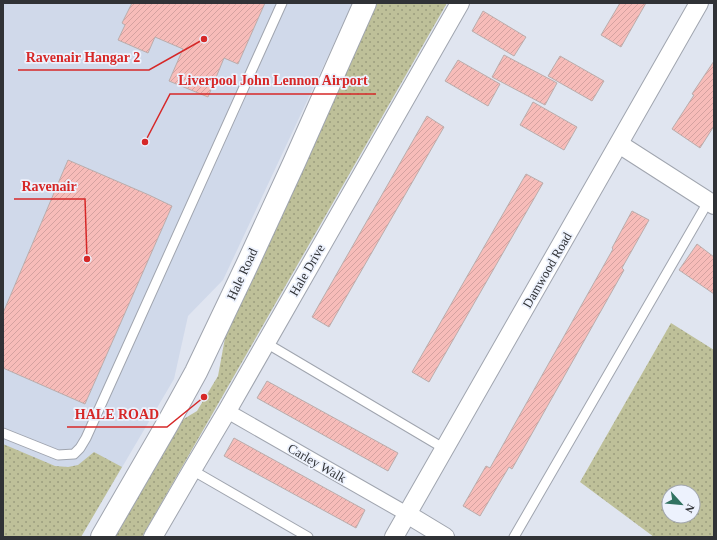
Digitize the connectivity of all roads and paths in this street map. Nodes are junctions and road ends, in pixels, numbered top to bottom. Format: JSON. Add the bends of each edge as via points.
{"nodes":[{"id":1,"x":282,"y":3,"type":"edge"},
{"id":2,"x":365,"y":3,"type":"edge"},
{"id":3,"x":460,"y":3,"type":"edge"},
{"id":4,"x":699,"y":3,"type":"edge"},
{"id":5,"x":619,"y":144,"type":"junction"},
{"id":6,"x":711,"y":204,"type":"edge"},
{"id":7,"x":266,"y":343,"type":"junction"},
{"id":8,"x":227,"y":411,"type":"junction"},
{"id":9,"x":3,"y":433,"type":"edge"},
{"id":10,"x":445,"y":449,"type":"junction"},
{"id":11,"x":192,"y":470,"type":"junction"},
{"id":12,"x":407,"y":514,"type":"junction"},
{"id":13,"x":102,"y":537,"type":"edge"},
{"id":14,"x":153,"y":537,"type":"edge"},
{"id":15,"x":308,"y":537,"type":"edge"},
{"id":16,"x":394,"y":537,"type":"edge"},
{"id":17,"x":445,"y":537,"type":"edge"},
{"id":18,"x":514,"y":537,"type":"edge"}],
"edges":[{"from":1,"to":9,"type":"lane","via":[[80,448],[74,454],[58,455]]},
{"from":2,"to":13,"type":"street","name":"Hale Road","via":[[196,372]]},
{"from":3,"to":7,"type":"street","name":"Hale Drive"},
{"from":4,"to":5,"type":"street","name":"Damwood Road"},
{"from":5,"to":6,"type":"street"},
{"from":5,"to":10,"type":"street","name":"Damwood Road"},
{"from":6,"to":18,"type":"lane"},
{"from":7,"to":8,"type":"street","name":"Hale Drive"},
{"from":7,"to":10,"type":"lane"},
{"from":8,"to":11,"type":"street","name":"Hale Drive"},
{"from":8,"to":12,"type":"street","name":"Carley Walk"},
{"from":10,"to":12,"type":"street","name":"Damwood Road"},
{"from":11,"to":14,"type":"street","name":"Hale Drive"},
{"from":11,"to":15,"type":"lane"},
{"from":12,"to":16,"type":"street","name":"Damwood Road"},
{"from":12,"to":17,"type":"street"}]}
